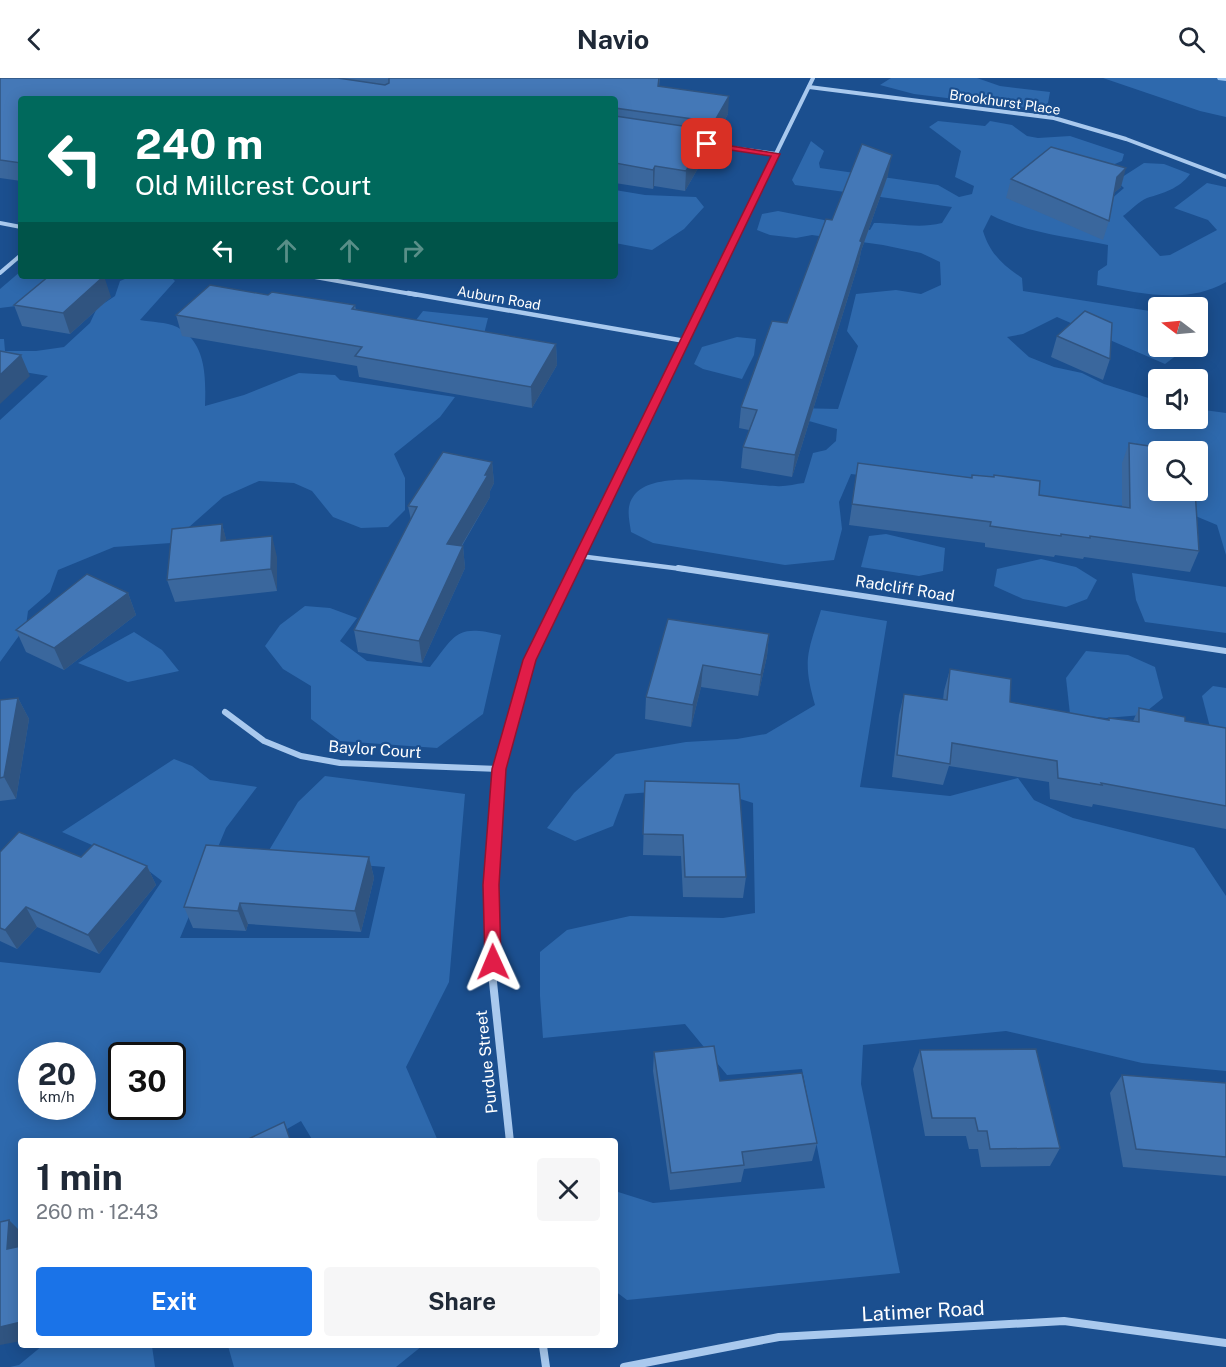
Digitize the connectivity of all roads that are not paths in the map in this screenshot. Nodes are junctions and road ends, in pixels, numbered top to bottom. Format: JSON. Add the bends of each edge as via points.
{"nodes":[{"id":1,"x":813,"y":78,"type":"edge"},
{"id":2,"x":809,"y":87,"type":"junction"},
{"id":3,"x":695,"y":143,"type":"edge"},
{"id":4,"x":776,"y":154,"type":"junction"},
{"id":5,"x":1226,"y":177,"type":"edge"},
{"id":6,"x":0,"y":223,"type":"edge"},
{"id":7,"x":18,"y":226,"type":"edge"},
{"id":8,"x":18,"y":258,"type":"edge"},
{"id":9,"x":0,"y":273,"type":"edge"},
{"id":10,"x":326,"y":279,"type":"edge"},
{"id":11,"x":685,"y":341,"type":"junction"},
{"id":12,"x":579,"y":556,"type":"junction"},
{"id":13,"x":1226,"y":651,"type":"edge"},
{"id":14,"x":225,"y":712,"type":"dead end"},
{"id":15,"x":499,"y":769,"type":"junction"},
{"id":16,"x":510,"y":1138,"type":"edge"},
{"id":17,"x":1226,"y":1343,"type":"edge"},
{"id":18,"x":543,"y":1348,"type":"edge"},
{"id":19,"x":546,"y":1367,"type":"edge"},
{"id":20,"x":624,"y":1367,"type":"edge"}],
"edges":[{"from":1,"to":2,"type":"street","name":"Purdue Street"},
{"from":2,"to":4,"type":"street","name":"Purdue Street"},
{"from":2,"to":5,"type":"street","name":"Brookhurst Place","via":[[1054,118],[1126,139]]},
{"from":3,"to":4,"type":"street"},
{"from":4,"to":11,"type":"street","name":"Purdue Street"},
{"from":6,"to":7,"type":"street"},
{"from":8,"to":9,"type":"street"},
{"from":10,"to":11,"type":"street","name":"Auburn Road"},
{"from":11,"to":12,"type":"street","name":"Purdue Street"},
{"from":12,"to":13,"type":"street","name":"Radcliff Road","via":[[723,574]]},
{"from":12,"to":15,"type":"street","name":"Purdue Street","via":[[529,660]]},
{"from":14,"to":15,"type":"street","name":"Baylor Court","via":[[264,741],[301,756],[340,763]]},
{"from":15,"to":16,"type":"street","name":"Purdue Street","via":[[491,885],[493,982]]},
{"from":17,"to":20,"type":"street","name":"Latimer Road","via":[[1064,1322],[779,1337]]},
{"from":18,"to":19,"type":"street"}]}
